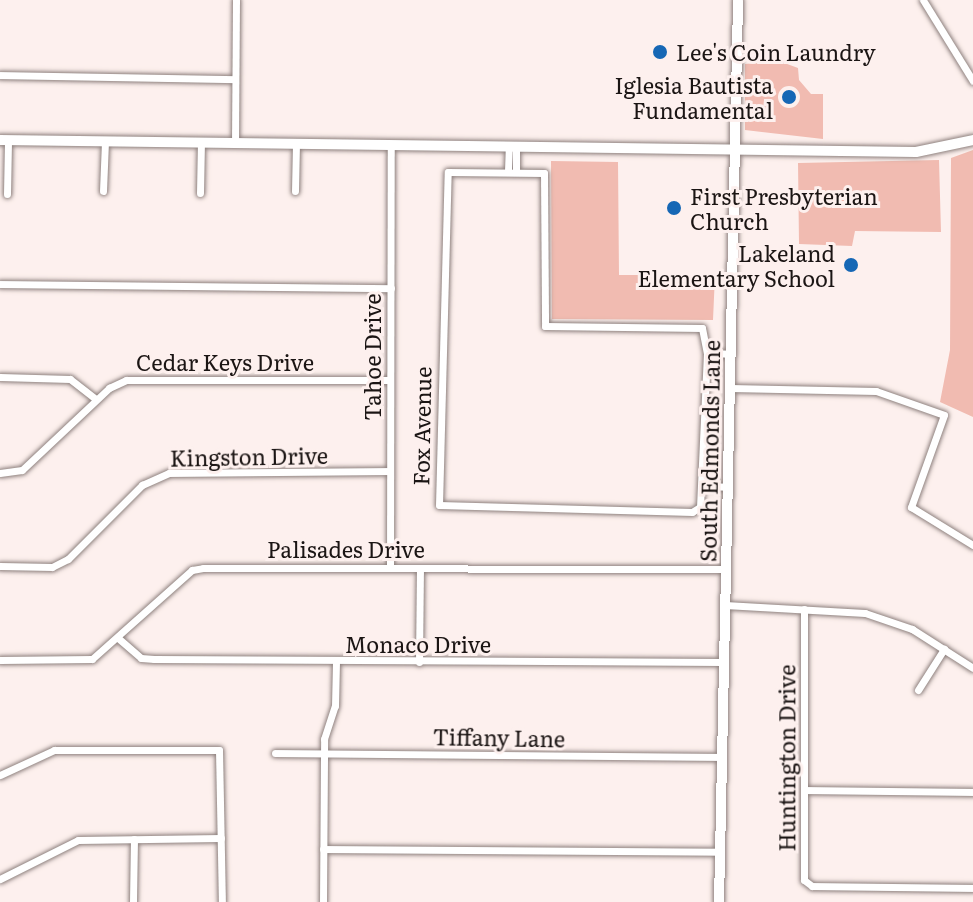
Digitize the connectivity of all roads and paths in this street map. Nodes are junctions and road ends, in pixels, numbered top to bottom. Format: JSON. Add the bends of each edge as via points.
{"nodes":[{"id":1,"x":236,"y":0,"type":"edge"},
{"id":2,"x":738,"y":0,"type":"edge"},
{"id":3,"x":923,"y":0,"type":"edge"},
{"id":4,"x":0,"y":75,"type":"edge"},
{"id":5,"x":235,"y":79,"type":"junction"},
{"id":6,"x":973,"y":81,"type":"edge"},
{"id":7,"x":4,"y":140,"type":"edge"},
{"id":8,"x":973,"y":140,"type":"edge"},
{"id":9,"x":105,"y":142,"type":"junction"},
{"id":10,"x":201,"y":143,"type":"junction"},
{"id":11,"x":235,"y":143,"type":"junction"},
{"id":12,"x":296,"y":144,"type":"junction"},
{"id":13,"x":391,"y":146,"type":"junction"},
{"id":14,"x":512,"y":147,"type":"junction"},
{"id":15,"x":734,"y":150,"type":"junction"},
{"id":16,"x":512,"y":171,"type":"junction"},
{"id":17,"x":103,"y":191,"type":"dead end"},
{"id":18,"x":295,"y":191,"type":"dead end"},
{"id":19,"x":200,"y":193,"type":"dead end"},
{"id":20,"x":7,"y":194,"type":"dead end"},
{"id":21,"x":0,"y":284,"type":"edge"},
{"id":22,"x":391,"y":288,"type":"junction"},
{"id":23,"x":707,"y":353,"type":"junction"},
{"id":24,"x":731,"y":354,"type":"junction"},
{"id":25,"x":0,"y":377,"type":"edge"},
{"id":26,"x":390,"y":380,"type":"junction"},
{"id":27,"x":730,"y":388,"type":"junction"},
{"id":28,"x":96,"y":399,"type":"junction"},
{"id":29,"x":390,"y":471,"type":"junction"},
{"id":30,"x":0,"y":473,"type":"edge"},
{"id":31,"x":703,"y":486,"type":"junction"},
{"id":32,"x":728,"y":487,"type":"junction"},
{"id":33,"x":973,"y":545,"type":"edge"},
{"id":34,"x":0,"y":566,"type":"edge"},
{"id":35,"x":390,"y":568,"type":"junction"},
{"id":36,"x":420,"y":568,"type":"junction"},
{"id":37,"x":726,"y":569,"type":"junction"},
{"id":38,"x":725,"y":605,"type":"junction"},
{"id":39,"x":804,"y":609,"type":"junction"},
{"id":40,"x":118,"y":638,"type":"junction"},
{"id":41,"x":944,"y":649,"type":"junction"},
{"id":42,"x":0,"y":660,"type":"edge"},
{"id":43,"x":336,"y":662,"type":"junction"},
{"id":44,"x":419,"y":662,"type":"junction"},
{"id":45,"x":724,"y":662,"type":"junction"},
{"id":46,"x":973,"y":668,"type":"edge"},
{"id":47,"x":918,"y":690,"type":"dead end"},
{"id":48,"x":275,"y":753,"type":"dead end"},
{"id":49,"x":324,"y":753,"type":"junction"},
{"id":50,"x":722,"y":757,"type":"junction"},
{"id":51,"x":0,"y":775,"type":"edge"},
{"id":52,"x":805,"y":790,"type":"junction"},
{"id":53,"x":973,"y":792,"type":"edge"},
{"id":54,"x":221,"y":838,"type":"junction"},
{"id":55,"x":134,"y":839,"type":"junction"},
{"id":56,"x":323,"y":849,"type":"junction"},
{"id":57,"x":720,"y":852,"type":"junction"},
{"id":58,"x":0,"y":879,"type":"edge"},
{"id":59,"x":973,"y":888,"type":"edge"},
{"id":60,"x":133,"y":902,"type":"edge"},
{"id":61,"x":222,"y":902,"type":"edge"},
{"id":62,"x":323,"y":902,"type":"edge"},
{"id":63,"x":719,"y":902,"type":"edge"}],
"edges":[{"from":1,"to":5,"type":"street"},
{"from":2,"to":15,"type":"main road","name":"South Edmonds Lane"},
{"from":3,"to":6,"type":"street"},
{"from":4,"to":5,"type":"street"},
{"from":5,"to":11,"type":"street"},
{"from":7,"to":9,"type":"main road"},
{"from":7,"to":20,"type":"street"},
{"from":8,"to":15,"type":"main road","via":[[916,152]]},
{"from":9,"to":10,"type":"main road"},
{"from":9,"to":17,"type":"street"},
{"from":10,"to":11,"type":"main road"},
{"from":10,"to":19,"type":"street"},
{"from":11,"to":12,"type":"main road"},
{"from":12,"to":13,"type":"main road"},
{"from":12,"to":18,"type":"street"},
{"from":13,"to":14,"type":"main road"},
{"from":13,"to":22,"type":"street","name":"Tahoe Drive"},
{"from":14,"to":15,"type":"main road"},
{"from":14,"to":16,"type":"street"},
{"from":15,"to":24,"type":"main road","name":"South Edmonds Lane"},
{"from":16,"to":23,"type":"street","name":"Fox Avenue","via":[[544,173],[545,326],[702,328]]},
{"from":16,"to":31,"type":"street","name":"Fox Avenue","via":[[448,172],[444,178],[439,505],[692,512],[700,507]]},
{"from":21,"to":22,"type":"street"},
{"from":22,"to":26,"type":"street","name":"Tahoe Drive"},
{"from":23,"to":24,"type":"street"},
{"from":23,"to":31,"type":"street"},
{"from":24,"to":27,"type":"main road","name":"South Edmonds Lane"},
{"from":25,"to":28,"type":"street","via":[[70,379]]},
{"from":26,"to":28,"type":"street","name":"Cedar Keys Drive","via":[[126,380]]},
{"from":26,"to":29,"type":"street","name":"Tahoe Drive"},
{"from":27,"to":32,"type":"main road","name":"South Edmonds Lane"},
{"from":27,"to":33,"type":"street","via":[[876,391],[944,415],[911,507]]},
{"from":28,"to":30,"type":"street","name":"Cedar Keys Drive","via":[[22,470]]},
{"from":29,"to":34,"type":"street","name":"Kingston Drive","via":[[169,473],[142,485],[68,559],[52,567]]},
{"from":29,"to":35,"type":"street","name":"Tahoe Drive"},
{"from":31,"to":32,"type":"street"},
{"from":32,"to":37,"type":"main road","name":"South Edmonds Lane"},
{"from":35,"to":36,"type":"street","name":"Palisades Drive"},
{"from":35,"to":40,"type":"street","name":"Palisades Drive","via":[[192,570]]},
{"from":36,"to":37,"type":"street","name":"Palisades Drive"},
{"from":36,"to":44,"type":"street"},
{"from":37,"to":38,"type":"main road","name":"South Edmonds Lane"},
{"from":38,"to":39,"type":"street"},
{"from":38,"to":45,"type":"main road","name":"South Edmonds Lane"},
{"from":39,"to":41,"type":"street","via":[[892,621]]},
{"from":39,"to":52,"type":"street","name":"Huntington Drive"},
{"from":40,"to":42,"type":"street","name":"Palisades Drive","via":[[92,659]]},
{"from":40,"to":43,"type":"street","name":"Monaco Drive","via":[[141,658]]},
{"from":41,"to":46,"type":"street"},
{"from":41,"to":47,"type":"street"},
{"from":43,"to":44,"type":"street","name":"Monaco Drive"},
{"from":43,"to":49,"type":"street","via":[[335,706]]},
{"from":44,"to":45,"type":"street","name":"Monaco Drive"},
{"from":45,"to":50,"type":"main road","name":"South Edmonds Lane"},
{"from":48,"to":49,"type":"street","name":"Tiffany Lane"},
{"from":49,"to":50,"type":"street","name":"Tiffany Lane"},
{"from":49,"to":56,"type":"street"},
{"from":50,"to":57,"type":"main road","name":"South Edmonds Lane"},
{"from":51,"to":54,"type":"street","via":[[54,750],[219,750]]},
{"from":52,"to":53,"type":"street"},
{"from":52,"to":59,"type":"street","name":"Huntington Drive","via":[[802,873],[812,886]]},
{"from":54,"to":55,"type":"street"},
{"from":54,"to":61,"type":"street"},
{"from":55,"to":58,"type":"street","via":[[78,840]]},
{"from":55,"to":60,"type":"street"},
{"from":56,"to":57,"type":"street"},
{"from":56,"to":62,"type":"street"},
{"from":57,"to":63,"type":"main road","name":"South Edmonds Lane"}]}
